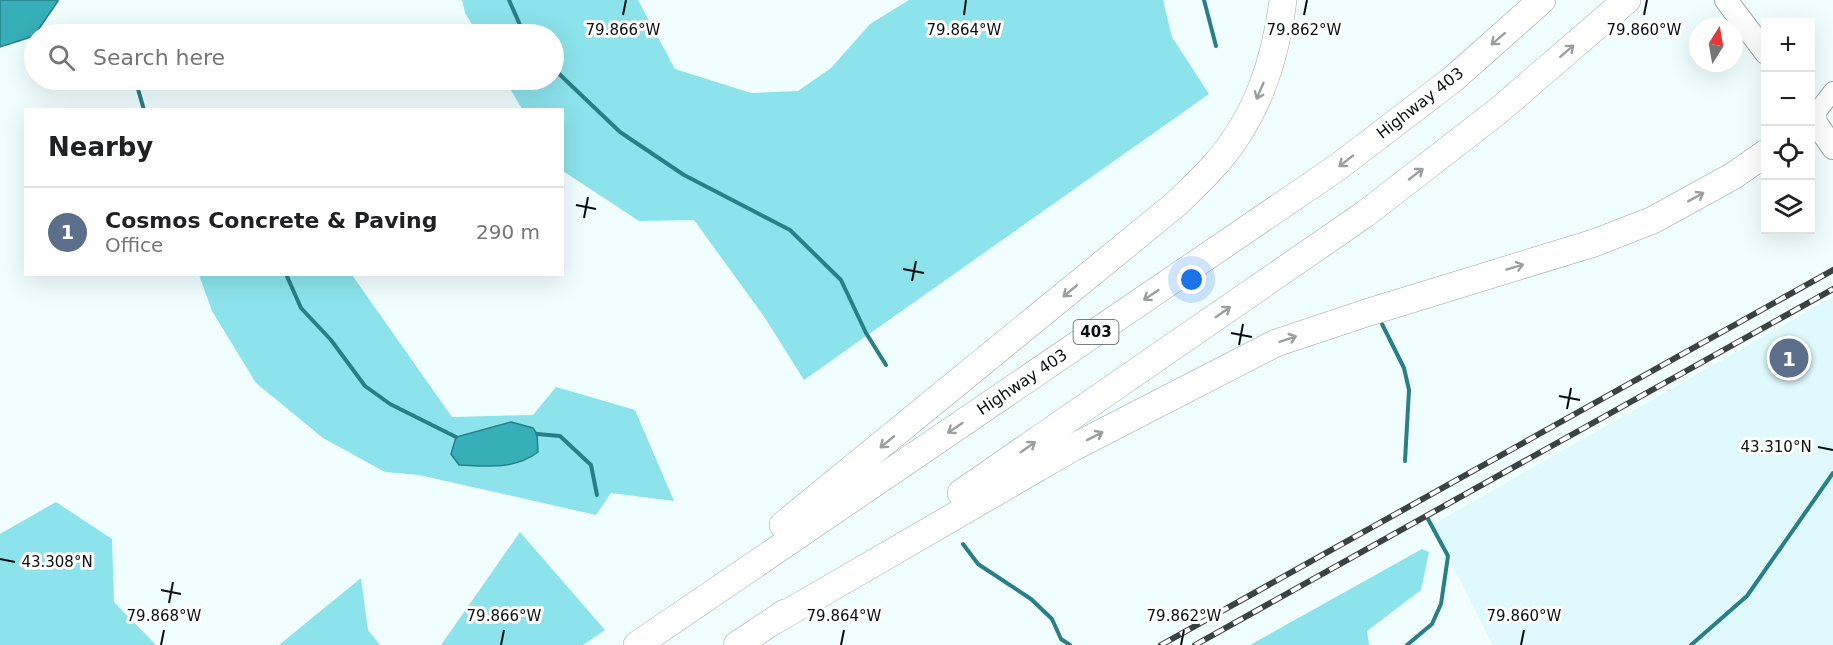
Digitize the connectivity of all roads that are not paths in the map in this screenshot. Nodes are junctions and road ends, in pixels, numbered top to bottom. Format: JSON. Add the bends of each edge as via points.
{"nodes":[{"id":1,"x":1283,"y":0,"type":"edge"},
{"id":2,"x":1542,"y":0,"type":"edge"},
{"id":3,"x":1627,"y":0,"type":"edge"},
{"id":4,"x":1726,"y":0,"type":"edge"},
{"id":5,"x":1761,"y":46,"type":"edge"},
{"id":6,"x":1833,"y":91,"type":"edge"},
{"id":7,"x":1817,"y":115,"type":"edge"},
{"id":8,"x":1833,"y":148,"type":"edge"},
{"id":9,"x":1761,"y":156,"type":"edge"},
{"id":10,"x":772,"y":622,"type":"junction"},
{"id":11,"x":628,"y":645,"type":"edge"},
{"id":12,"x":637,"y":645,"type":"edge"},
{"id":13,"x":737,"y":645,"type":"edge"}],
"edges":[{"from":1,"to":11,"type":"highway","one_way":true,"via":[[1272,62],[1242,129],[1213,167],[1176,204],[822,495]]},
{"from":2,"to":12,"type":"highway","name":"Highway 403","number":"403","one_way":true,"via":[[1453,79],[1338,167]]},
{"from":10,"to":3,"type":"highway","one_way":true,"via":[[1365,214],[1498,111]]},
{"from":4,"to":5,"type":"main road"},
{"from":6,"to":7,"type":"street"},
{"from":7,"to":8,"type":"main road"},
{"from":10,"to":9,"type":"highway","one_way":true,"via":[[1072,448],[1276,344],[1594,243],[1675,209]]},
{"from":10,"to":13,"type":"highway"}]}
